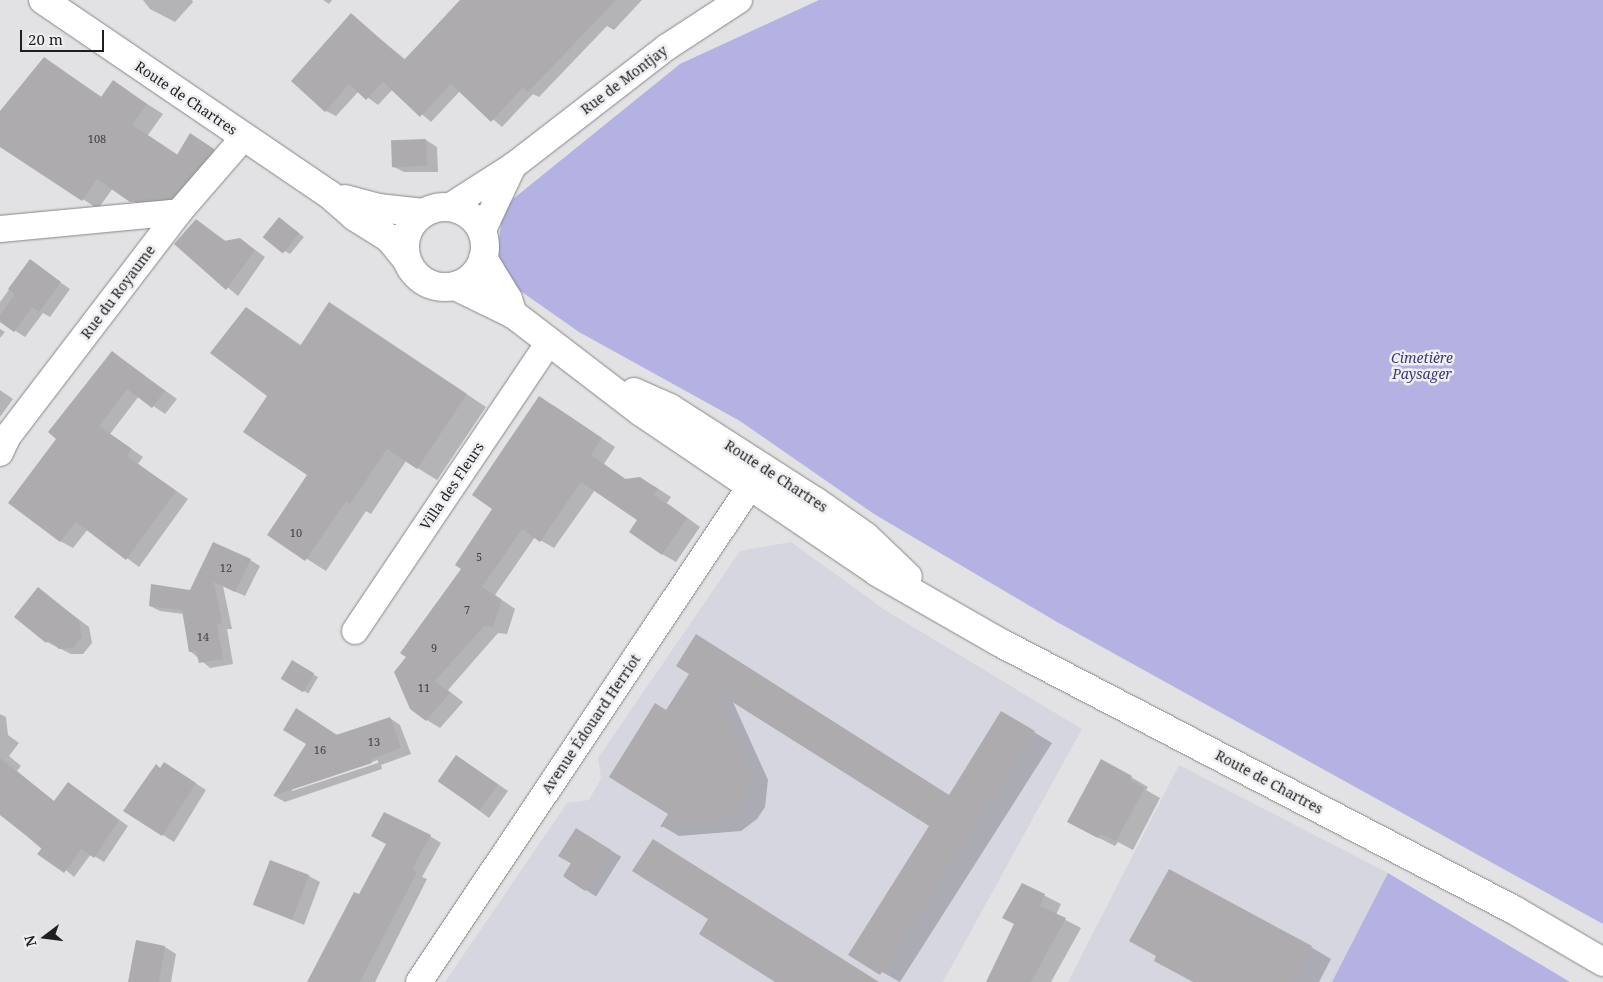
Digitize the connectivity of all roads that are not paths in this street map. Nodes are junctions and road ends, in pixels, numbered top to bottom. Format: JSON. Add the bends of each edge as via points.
{"nodes":[{"id":1,"x":738,"y":0,"type":"edge"},
{"id":2,"x":47,"y":1,"type":"edge"},
{"id":3,"x":720,"y":7,"type":"edge"},
{"id":4,"x":244,"y":137,"type":"junction"},
{"id":5,"x":513,"y":166,"type":"junction"},
{"id":6,"x":330,"y":195,"type":"junction"},
{"id":7,"x":436,"y":210,"type":"junction"},
{"id":8,"x":179,"y":212,"type":"junction"},
{"id":9,"x":0,"y":229,"type":"edge"},
{"id":10,"x":483,"y":245,"type":"junction"},
{"id":11,"x":407,"y":260,"type":"junction"},
{"id":12,"x":455,"y":286,"type":"junction"},
{"id":13,"x":513,"y":314,"type":"junction"},
{"id":14,"x":549,"y":342,"type":"junction"},
{"id":15,"x":0,"y":454,"type":"edge"},
{"id":16,"x":756,"y":477,"type":"junction"},
{"id":17,"x":355,"y":630,"type":"dead end"},
{"id":18,"x":1603,"y":962,"type":"edge"},
{"id":19,"x":418,"y":982,"type":"edge"}],
"edges":[{"from":1,"to":3,"type":"street","name":"Rue de Montjay"},
{"from":2,"to":4,"type":"main road","name":"Route de Chartres"},
{"from":3,"to":5,"type":"street","name":"Rue de Montjay"},
{"from":4,"to":6,"type":"main road","name":"Route de Chartres"},
{"from":4,"to":8,"type":"street","name":"Rue du Royaume"},
{"from":5,"to":7,"type":"street","name":"Rue de Montjay"},
{"from":5,"to":10,"type":"street","name":"Rue de Montjay"},
{"from":6,"to":7,"type":"main road","name":"Route de Chartres","via":[[378,208]]},
{"from":6,"to":11,"type":"main road","name":"Route de Chartres","via":[[355,217],[389,238]]},
{"from":7,"to":10,"type":"main road","via":[[466,213]]},
{"from":7,"to":11,"type":"main road","via":[[407,234]]},
{"from":8,"to":9,"type":"street"},
{"from":8,"to":15,"type":"street","name":"Rue du Royaume","via":[[8,436]]},
{"from":10,"to":12,"type":"main road","via":[[473,276]]},
{"from":10,"to":13,"type":"main road","name":"Route de Chartres"},
{"from":11,"to":12,"type":"main road","via":[[412,270],[431,285]]},
{"from":12,"to":13,"type":"main road","name":"Route de Chartres"},
{"from":13,"to":14,"type":"main road","name":"Route de Chartres"},
{"from":14,"to":16,"type":"main road","name":"Route de Chartres","via":[[598,377],[670,408]]},
{"from":14,"to":17,"type":"street","name":"Villa des Fleurs"},
{"from":16,"to":18,"type":"main road","name":"Route de Chartres","via":[[864,536],[935,603],[999,642],[1514,910]]},
{"from":16,"to":19,"type":"street","name":"Avenue Édouard Herriot"}]}
